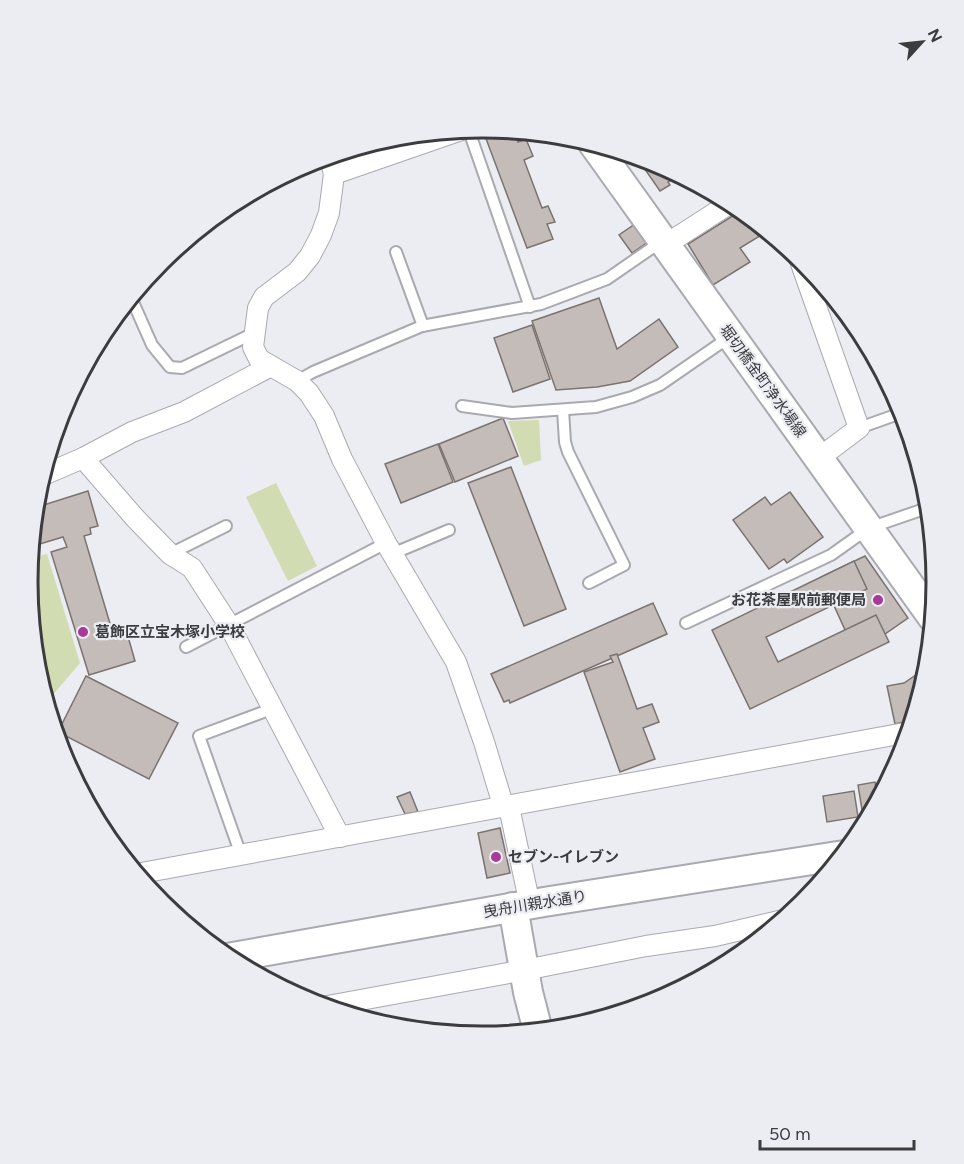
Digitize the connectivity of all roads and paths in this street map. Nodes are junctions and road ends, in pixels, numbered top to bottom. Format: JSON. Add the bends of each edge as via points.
{"nodes":[{"id":1,"x":469,"y":137,"type":"edge"},
{"id":2,"x":398,"y":145,"type":"edge"},
{"id":3,"x":601,"y":154,"type":"edge"},
{"id":4,"x":332,"y":164,"type":"edge"},
{"id":5,"x":722,"y":208,"type":"edge"},
{"id":6,"x":664,"y":243,"type":"junction"},
{"id":7,"x":396,"y":252,"type":"dead end"},
{"id":8,"x":806,"y":279,"type":"edge"},
{"id":9,"x":134,"y":305,"type":"edge"},
{"id":10,"x":530,"y":307,"type":"junction"},
{"id":11,"x":423,"y":326,"type":"junction"},
{"id":12,"x":254,"y":333,"type":"junction"},
{"id":13,"x":731,"y":336,"type":"junction"},
{"id":14,"x":271,"y":366,"type":"junction"},
{"id":15,"x":297,"y":381,"type":"junction"},
{"id":16,"x":462,"y":406,"type":"dead end"},
{"id":17,"x":563,"y":410,"type":"junction"},
{"id":18,"x":894,"y":415,"type":"edge"},
{"id":19,"x":859,"y":428,"type":"junction"},
{"id":20,"x":83,"y":458,"type":"junction"},
{"id":21,"x":819,"y":458,"type":"junction"},
{"id":22,"x":53,"y":467,"type":"edge"},
{"id":23,"x":921,"y":510,"type":"edge"},
{"id":24,"x":226,"y":526,"type":"dead end"},
{"id":25,"x":869,"y":528,"type":"junction"},
{"id":26,"x":449,"y":530,"type":"dead end"},
{"id":27,"x":389,"y":548,"type":"junction"},
{"id":28,"x":170,"y":554,"type":"junction"},
{"id":29,"x":589,"y":583,"type":"dead end"},
{"id":30,"x":926,"y":608,"type":"edge"},
{"id":31,"x":686,"y":623,"type":"dead end"},
{"id":32,"x":230,"y":625,"type":"junction"},
{"id":33,"x":186,"y":647,"type":"dead end"},
{"id":34,"x":274,"y":708,"type":"junction"},
{"id":35,"x":900,"y":734,"type":"edge"},
{"id":36,"x":507,"y":807,"type":"junction"},
{"id":37,"x":340,"y":837,"type":"junction"},
{"id":38,"x":241,"y":855,"type":"junction"},
{"id":39,"x":832,"y":857,"type":"edge"},
{"id":40,"x":146,"y":872,"type":"edge"},
{"id":41,"x":521,"y":906,"type":"junction"},
{"id":42,"x":766,"y":924,"type":"edge"},
{"id":43,"x":241,"y":956,"type":"edge"},
{"id":44,"x":525,"y":970,"type":"junction"},
{"id":45,"x":339,"y":1003,"type":"edge"},
{"id":46,"x":536,"y":1023,"type":"edge"}],
"edges":[{"from":1,"to":10,"type":"lane"},
{"from":2,"to":4,"type":"street"},
{"from":3,"to":6,"type":"street","name":"堀切橋金町浄水場線"},
{"from":4,"to":12,"type":"street","via":[[329,213],[321,235],[297,272],[264,297]]},
{"from":5,"to":6,"type":"street"},
{"from":6,"to":10,"type":"lane","via":[[607,279]]},
{"from":6,"to":13,"type":"street","name":"堀切橋金町浄水場線"},
{"from":7,"to":11,"type":"lane"},
{"from":8,"to":19,"type":"street"},
{"from":9,"to":12,"type":"lane","via":[[152,345],[170,367],[182,369]]},
{"from":10,"to":11,"type":"lane"},
{"from":11,"to":15,"type":"lane"},
{"from":12,"to":14,"type":"street","via":[[253,347],[259,359]]},
{"from":13,"to":17,"type":"lane","via":[[660,385],[596,407]]},
{"from":13,"to":21,"type":"street","name":"堀切橋金町浄水場線"},
{"from":14,"to":15,"type":"street"},
{"from":14,"to":20,"type":"street","via":[[184,412],[132,432]]},
{"from":15,"to":27,"type":"street","via":[[324,416]]},
{"from":16,"to":17,"type":"lane","via":[[512,413]]},
{"from":17,"to":29,"type":"lane","via":[[568,452],[624,566]]},
{"from":18,"to":19,"type":"lane"},
{"from":19,"to":21,"type":"street"},
{"from":20,"to":22,"type":"street"},
{"from":20,"to":28,"type":"street"},
{"from":21,"to":25,"type":"street","name":"堀切橋金町浄水場線"},
{"from":23,"to":25,"type":"lane"},
{"from":24,"to":28,"type":"lane"},
{"from":25,"to":30,"type":"street","name":"堀切橋金町浄水場線"},
{"from":25,"to":31,"type":"lane","via":[[831,555]]},
{"from":26,"to":27,"type":"lane"},
{"from":27,"to":32,"type":"lane"},
{"from":27,"to":36,"type":"street","via":[[456,662]]},
{"from":28,"to":32,"type":"street","via":[[192,568]]},
{"from":32,"to":33,"type":"lane"},
{"from":32,"to":34,"type":"street"},
{"from":34,"to":37,"type":"street"},
{"from":34,"to":38,"type":"lane","via":[[199,736]]},
{"from":35,"to":36,"type":"street"},
{"from":36,"to":37,"type":"street"},
{"from":36,"to":41,"type":"street"},
{"from":37,"to":38,"type":"street"},
{"from":38,"to":40,"type":"street"},
{"from":39,"to":41,"type":"street","name":"曳舟川親水通り"},
{"from":41,"to":43,"type":"street","name":"曳舟川親水通り"},
{"from":41,"to":44,"type":"street"},
{"from":42,"to":44,"type":"street"},
{"from":44,"to":45,"type":"street"},
{"from":44,"to":46,"type":"street"}]}
